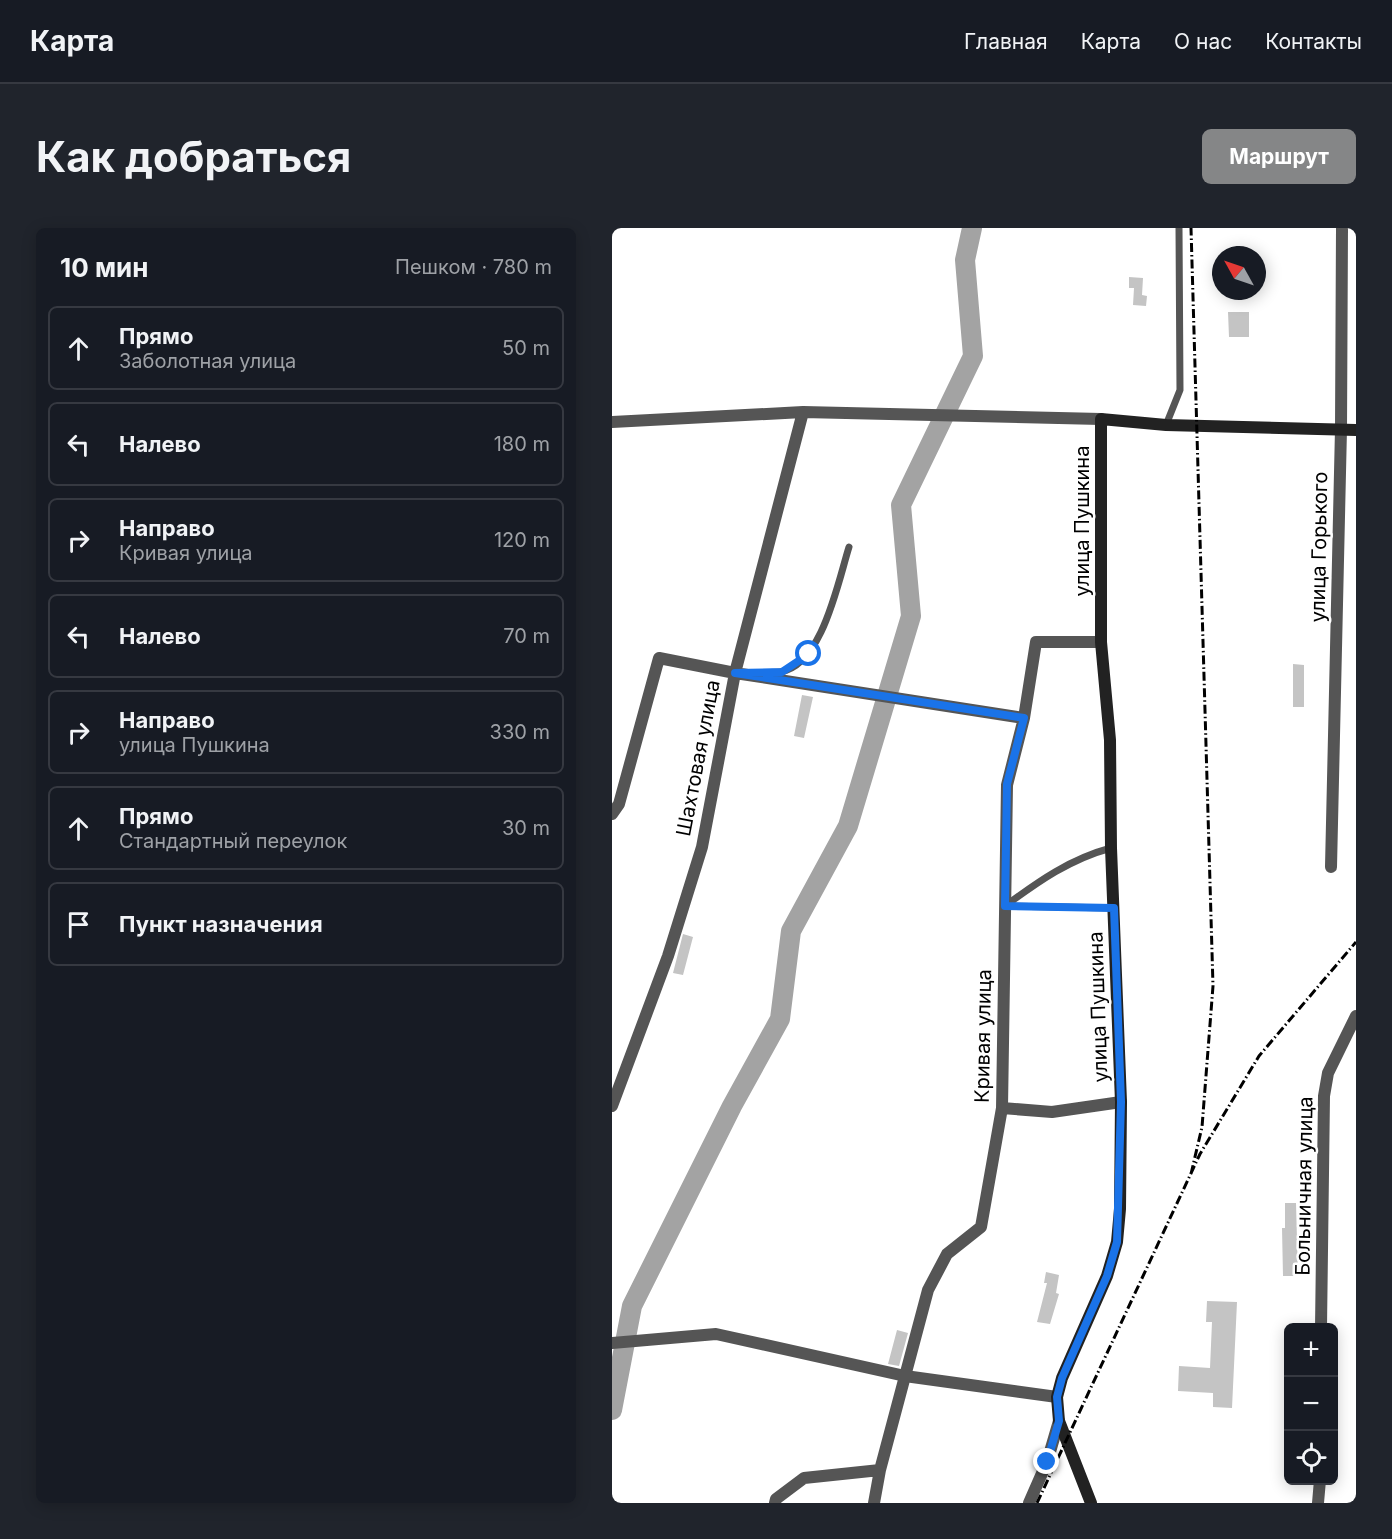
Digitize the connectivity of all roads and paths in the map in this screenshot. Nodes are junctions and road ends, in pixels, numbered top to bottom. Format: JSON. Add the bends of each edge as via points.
{"nodes":[{"id":1,"x":1179,"y":228,"type":"edge"},
{"id":2,"x":1342,"y":228,"type":"edge"},
{"id":3,"x":803,"y":412,"type":"junction"},
{"id":4,"x":1101,"y":419,"type":"junction"},
{"id":5,"x":612,"y":422,"type":"edge"},
{"id":6,"x":1166,"y":425,"type":"junction"},
{"id":7,"x":1341,"y":429,"type":"junction"},
{"id":8,"x":1356,"y":430,"type":"edge"},
{"id":9,"x":849,"y":547,"type":"dead end"},
{"id":10,"x":1101,"y":642,"type":"junction"},
{"id":11,"x":735,"y":673,"type":"junction"},
{"id":12,"x":1024,"y":718,"type":"junction"},
{"id":13,"x":612,"y":814,"type":"edge"},
{"id":14,"x":1111,"y":848,"type":"junction"},
{"id":15,"x":1331,"y":867,"type":"dead end"},
{"id":16,"x":1005,"y":906,"type":"junction"},
{"id":17,"x":1114,"y":908,"type":"junction"},
{"id":18,"x":1356,"y":1016,"type":"edge"},
{"id":19,"x":1121,"y":1102,"type":"junction"},
{"id":20,"x":612,"y":1106,"type":"edge"},
{"id":21,"x":1002,"y":1108,"type":"junction"},
{"id":22,"x":1321,"y":1323,"type":"edge"},
{"id":23,"x":612,"y":1342,"type":"edge"},
{"id":24,"x":905,"y":1376,"type":"junction"},
{"id":25,"x":1057,"y":1397,"type":"junction"},
{"id":26,"x":1059,"y":1421,"type":"junction"},
{"id":27,"x":880,"y":1470,"type":"junction"},
{"id":28,"x":1320,"y":1485,"type":"edge"},
{"id":29,"x":775,"y":1503,"type":"edge"},
{"id":30,"x":874,"y":1503,"type":"edge"},
{"id":31,"x":1029,"y":1503,"type":"edge"},
{"id":32,"x":1092,"y":1503,"type":"edge"},
{"id":33,"x":1318,"y":1503,"type":"edge"}],
"edges":[{"from":1,"to":6,"type":"lane","via":[[1180,390]]},
{"from":2,"to":7,"type":"street","name":"улица Горького"},
{"from":3,"to":4,"type":"street"},
{"from":3,"to":5,"type":"street"},
{"from":3,"to":11,"type":"street","name":"Шахтовая улица"},
{"from":4,"to":6,"type":"main road"},
{"from":4,"to":10,"type":"main road","name":"улица Пушкина"},
{"from":6,"to":7,"type":"main road"},
{"from":7,"to":8,"type":"main road"},
{"from":7,"to":15,"type":"street","name":"улица Горького"},
{"from":9,"to":11,"type":"lane","via":[[822,631],[809,654],[782,672]]},
{"from":10,"to":12,"type":"street","name":"Кривая улица","via":[[1036,642]]},
{"from":10,"to":14,"type":"main road","name":"улица Пушкина","via":[[1110,740]]},
{"from":11,"to":12,"type":"street"},
{"from":11,"to":13,"type":"street","via":[[659,658],[620,804]]},
{"from":11,"to":20,"type":"street","name":"Шахтовая улица","via":[[702,847],[668,956]]},
{"from":12,"to":16,"type":"street","name":"Кривая улица","via":[[1007,784]]},
{"from":14,"to":16,"type":"lane","via":[[1083,856],[1045,876]]},
{"from":14,"to":17,"type":"main road","name":"улица Пушкина"},
{"from":16,"to":17,"type":"lane"},
{"from":16,"to":21,"type":"street","name":"Кривая улица"},
{"from":17,"to":19,"type":"main road","name":"улица Пушкина"},
{"from":18,"to":22,"type":"street","name":"Больничная улица","via":[[1328,1073],[1324,1096]]},
{"from":19,"to":21,"type":"street","via":[[1052,1112]]},
{"from":19,"to":25,"type":"main road","name":"улица Пушкина","via":[[1117,1242]]},
{"from":21,"to":24,"type":"street","name":"Кривая улица","via":[[981,1227],[947,1254],[928,1290]]},
{"from":23,"to":24,"type":"street","via":[[716,1334]]},
{"from":24,"to":25,"type":"street"},
{"from":24,"to":27,"type":"street","name":"Кривая улица"},
{"from":25,"to":26,"type":"main road","name":"улица Пушкина"},
{"from":26,"to":31,"type":"street"},
{"from":26,"to":32,"type":"main road","name":"улица Пушкина"},
{"from":27,"to":29,"type":"street","via":[[804,1478]]},
{"from":27,"to":30,"type":"street","name":"Кривая улица"},
{"from":28,"to":33,"type":"street"}]}
